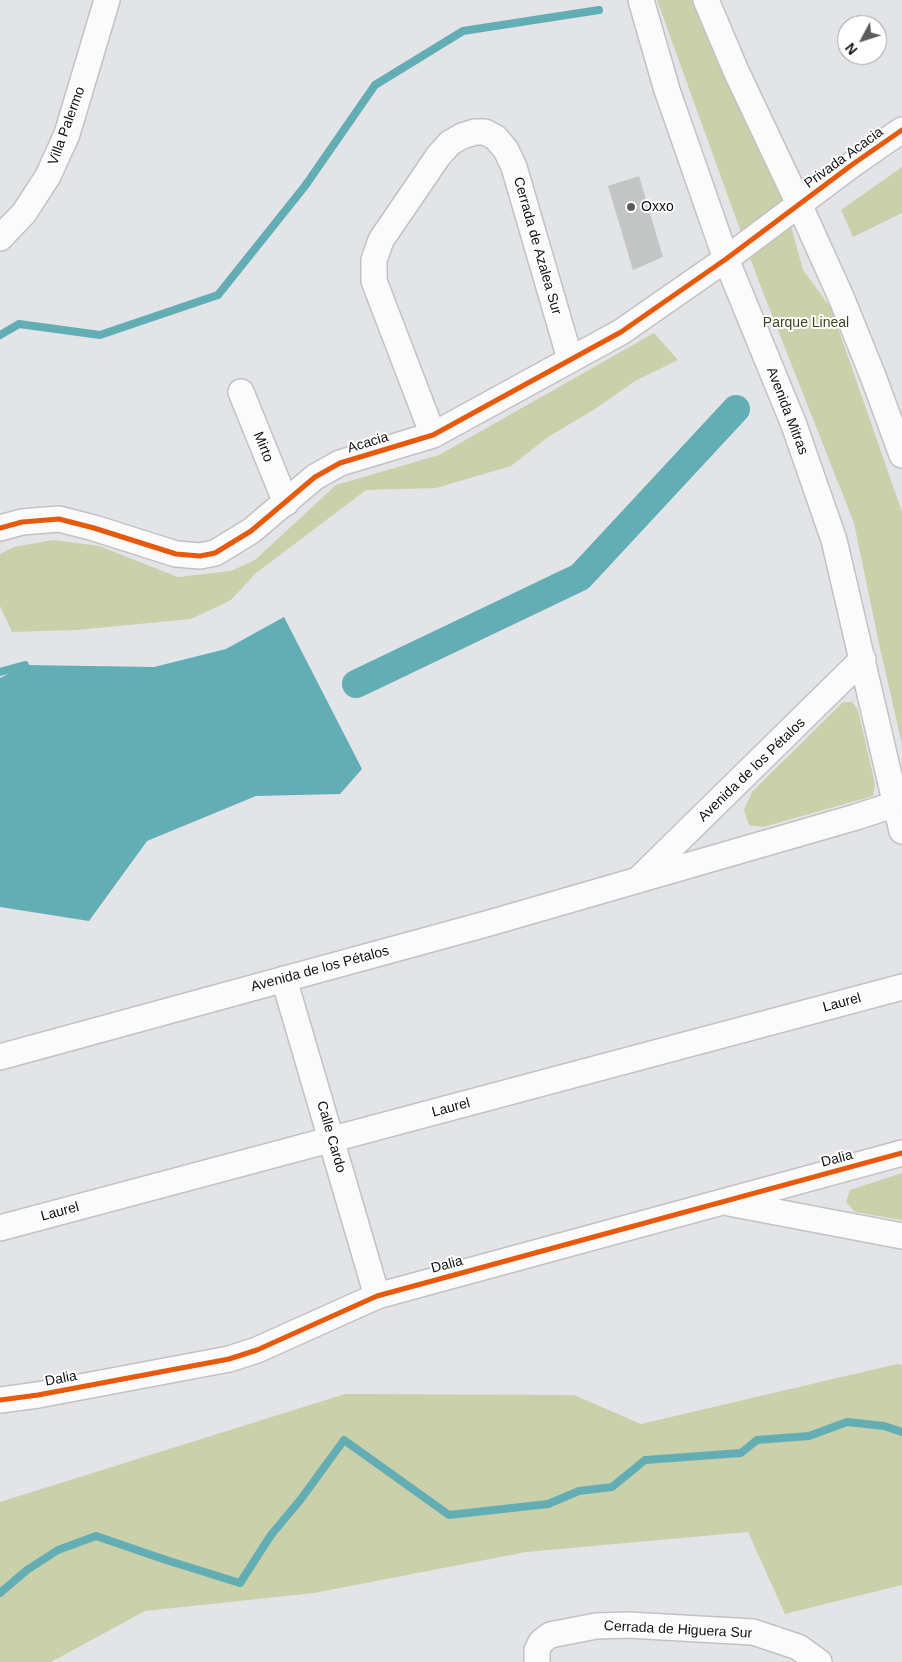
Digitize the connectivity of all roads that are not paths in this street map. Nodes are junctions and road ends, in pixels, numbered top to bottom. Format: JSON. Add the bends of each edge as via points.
{"nodes":[{"id":1,"x":107,"y":0,"type":"edge"},
{"id":2,"x":641,"y":0,"type":"edge"},
{"id":3,"x":706,"y":0,"type":"edge"},
{"id":4,"x":902,"y":130,"type":"edge"},
{"id":5,"x":799,"y":204,"type":"junction"},
{"id":6,"x":0,"y":238,"type":"edge"},
{"id":7,"x":726,"y":258,"type":"junction"},
{"id":8,"x":570,"y":359,"type":"junction"},
{"id":9,"x":241,"y":392,"type":"dead end"},
{"id":10,"x":433,"y":435,"type":"junction"},
{"id":11,"x":902,"y":455,"type":"edge"},
{"id":12,"x":286,"y":503,"type":"junction"},
{"id":13,"x":0,"y":528,"type":"edge"},
{"id":14,"x":863,"y":659,"type":"junction"},
{"id":15,"x":896,"y":804,"type":"junction"},
{"id":16,"x":902,"y":831,"type":"edge"},
{"id":17,"x":639,"y":879,"type":"junction"},
{"id":18,"x":284,"y":979,"type":"junction"},
{"id":19,"x":902,"y":987,"type":"edge"},
{"id":20,"x":0,"y":1058,"type":"edge"},
{"id":21,"x":332,"y":1140,"type":"junction"},
{"id":22,"x":902,"y":1153,"type":"edge"},
{"id":23,"x":722,"y":1202,"type":"junction"},
{"id":24,"x":0,"y":1228,"type":"edge"},
{"id":25,"x":902,"y":1236,"type":"edge"},
{"id":26,"x":377,"y":1296,"type":"junction"},
{"id":27,"x":0,"y":1400,"type":"edge"},
{"id":28,"x":537,"y":1656,"type":"edge"},
{"id":29,"x":819,"y":1662,"type":"edge"}],
"edges":[{"from":1,"to":6,"type":"street","name":"Villa Palermo","via":[[67,134],[48,176],[24,213]]},
{"from":2,"to":7,"type":"street","name":"Avenida Mitras","via":[[667,90]]},
{"from":3,"to":5,"type":"street"},
{"from":4,"to":5,"type":"street","name":"Privada Acacia"},
{"from":5,"to":7,"type":"street","name":"Privada Acacia"},
{"from":5,"to":11,"type":"street","via":[[845,306]]},
{"from":7,"to":8,"type":"street","name":"Acacia","via":[[629,327]]},
{"from":7,"to":14,"type":"street","name":"Avenida Mitras","via":[[794,425],[834,540]]},
{"from":8,"to":10,"type":"street","name":"Acacia"},
{"from":8,"to":10,"type":"street","name":"Cerrada de Azalea Sur","via":[[514,167],[506,150],[496,138],[485,132],[462,136],[450,143],[440,155],[381,240],[374,260],[374,281]]},
{"from":9,"to":12,"type":"street","name":"Mirto"},
{"from":10,"to":12,"type":"street","name":"Acacia","via":[[340,463],[315,477]]},
{"from":12,"to":13,"type":"street","name":"Acacia","via":[[227,546],[200,556],[176,554],[59,519],[22,522]]},
{"from":14,"to":15,"type":"street","name":"Avenida Mitras"},
{"from":14,"to":17,"type":"street","name":"Avenida de los Pétalos"},
{"from":15,"to":16,"type":"street","name":"Avenida Mitras"},
{"from":15,"to":17,"type":"street","name":"Avenida de los Pétalos"},
{"from":17,"to":18,"type":"street","name":"Avenida de los Pétalos"},
{"from":18,"to":20,"type":"street","name":"Avenida de los Pétalos"},
{"from":18,"to":21,"type":"street","name":"Calle Cardo"},
{"from":19,"to":21,"type":"street","name":"Laurel"},
{"from":21,"to":24,"type":"street","name":"Laurel"},
{"from":21,"to":26,"type":"street","name":"Calle Cardo"},
{"from":22,"to":23,"type":"street","name":"Dalia"},
{"from":23,"to":25,"type":"street","name":"Dalia"},
{"from":23,"to":26,"type":"street","name":"Dalia"},
{"from":26,"to":27,"type":"street","name":"Dalia","via":[[257,1350],[229,1359]]},
{"from":28,"to":29,"type":"street","name":"Cerrada de Higuera Sur","via":[[541,1642],[550,1635],[596,1626],[628,1626],[754,1632],[798,1647]]}]}
